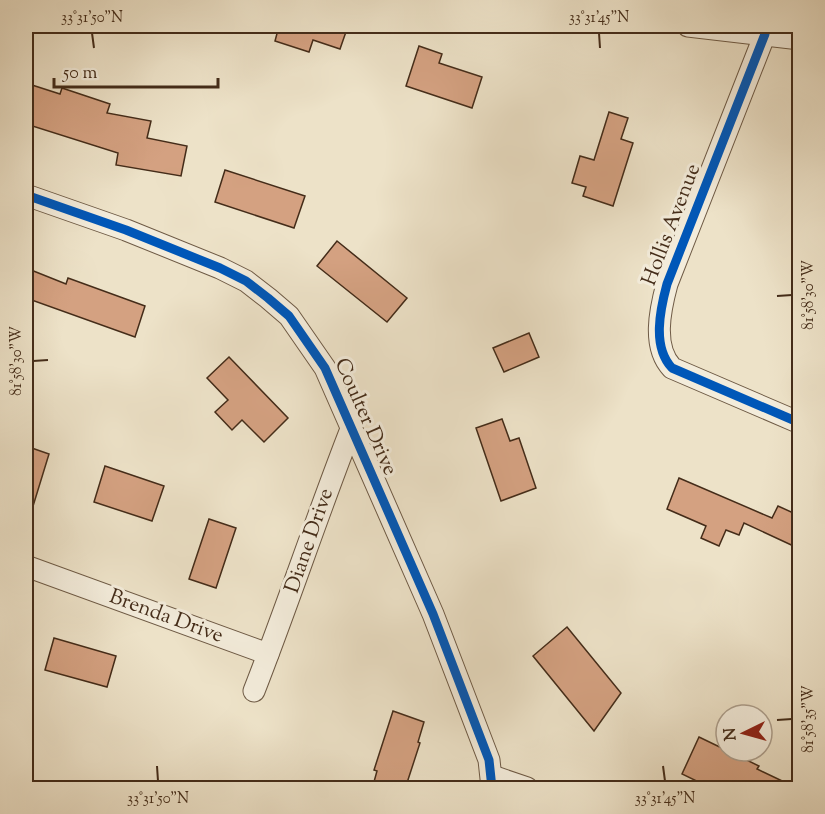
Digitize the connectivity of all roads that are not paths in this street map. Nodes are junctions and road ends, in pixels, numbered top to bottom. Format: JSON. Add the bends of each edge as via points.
{"nodes":[{"id":1,"x":688,"y":26,"type":"edge"},
{"id":2,"x":765,"y":34,"type":"junction"},
{"id":3,"x":800,"y":39,"type":"edge"},
{"id":4,"x":26,"y":195,"type":"edge"},
{"id":5,"x":800,"y":423,"type":"edge"},
{"id":6,"x":351,"y":429,"type":"junction"},
{"id":7,"x":26,"y":566,"type":"edge"},
{"id":8,"x":268,"y":654,"type":"junction"},
{"id":9,"x":254,"y":691,"type":"dead end"},
{"id":10,"x":492,"y":782,"type":"edge"},
{"id":11,"x":527,"y":789,"type":"edge"}],
"edges":[{"from":1,"to":2,"type":"street"},
{"from":2,"to":3,"type":"street"},
{"from":2,"to":5,"type":"street","name":"Hollis Avenue","via":[[667,285],[660,322],[661,347],[672,368]]},
{"from":4,"to":6,"type":"street","name":"Coulter Drive","via":[[126,230],[246,281],[289,316],[309,342],[325,368]]},
{"from":6,"to":8,"type":"street","name":"Diane Drive"},
{"from":6,"to":10,"type":"street","name":"Coulter Drive","via":[[434,614],[489,760]]},
{"from":7,"to":8,"type":"street","name":"Brenda Drive"},
{"from":8,"to":9,"type":"street"},
{"from":10,"to":11,"type":"street"}]}
